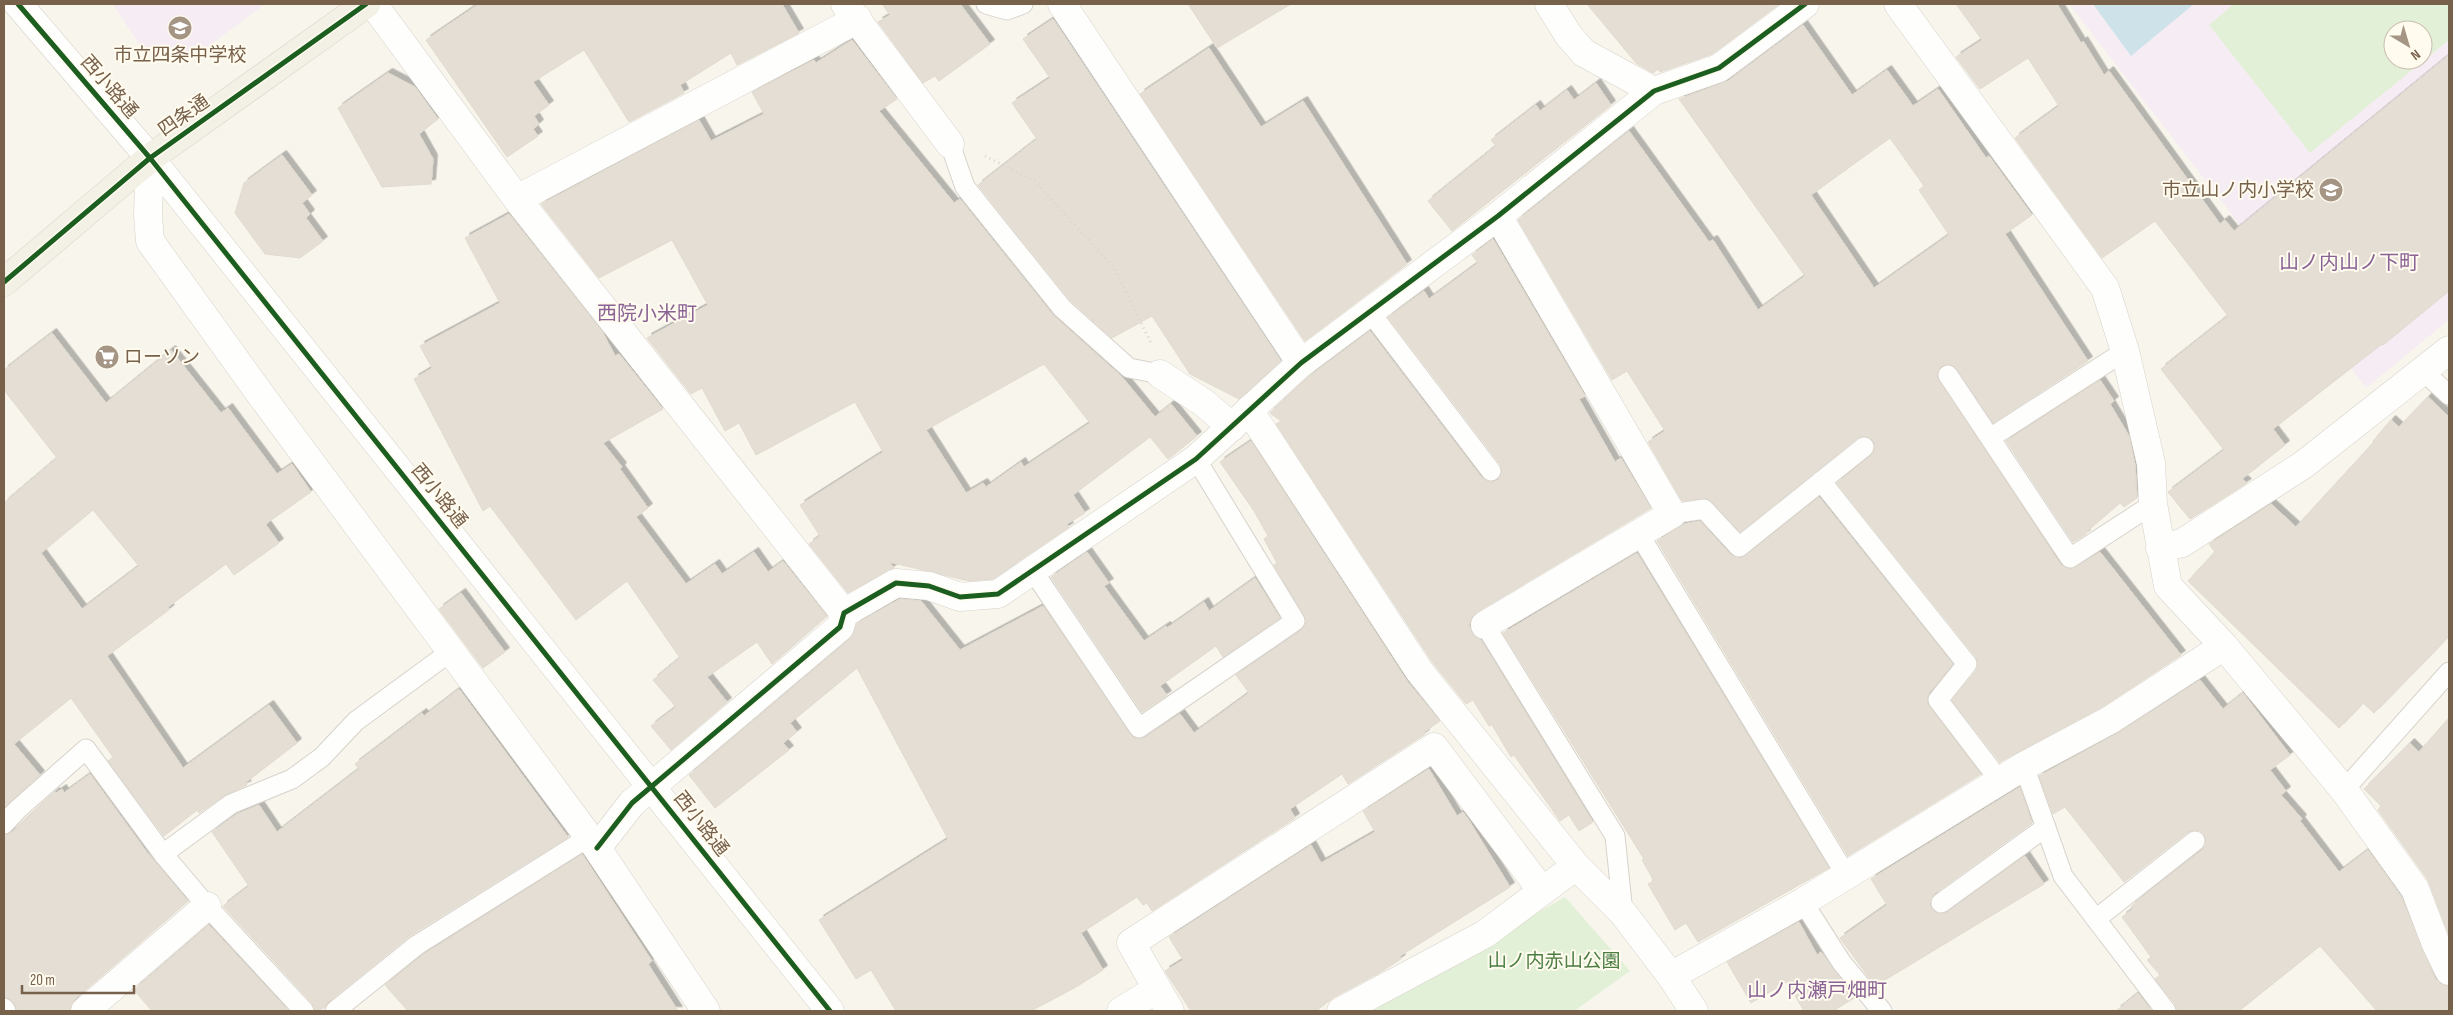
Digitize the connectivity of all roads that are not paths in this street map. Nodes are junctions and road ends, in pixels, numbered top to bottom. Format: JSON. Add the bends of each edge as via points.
{"nodes":[{"id":1,"x":18,"y":4,"type":"edge"},
{"id":2,"x":366,"y":4,"type":"edge"},
{"id":3,"x":373,"y":4,"type":"edge"},
{"id":4,"x":986,"y":4,"type":"edge"},
{"id":5,"x":1023,"y":4,"type":"edge"},
{"id":6,"x":1062,"y":4,"type":"edge"},
{"id":7,"x":1549,"y":4,"type":"edge"},
{"id":8,"x":1805,"y":4,"type":"edge"},
{"id":9,"x":1898,"y":4,"type":"edge"},
{"id":10,"x":851,"y":11,"type":"edge"},
{"id":11,"x":1654,"y":91,"type":"junction"},
{"id":12,"x":950,"y":144,"type":"joint"},
{"id":13,"x":150,"y":158,"type":"junction"},
{"id":14,"x":517,"y":199,"type":"junction"},
{"id":15,"x":1498,"y":216,"type":"junction"},
{"id":16,"x":4,"y":282,"type":"edge"},
{"id":17,"x":1370,"y":312,"type":"junction"},
{"id":18,"x":2449,"y":350,"type":"edge"},
{"id":19,"x":2124,"y":351,"type":"junction"},
{"id":20,"x":1302,"y":363,"type":"junction"},
{"id":21,"x":2424,"y":371,"type":"junction"},
{"id":22,"x":1160,"y":374,"type":"joint"},
{"id":23,"x":1948,"y":375,"type":"dead end"},
{"id":24,"x":2449,"y":396,"type":"edge"},
{"id":25,"x":1241,"y":419,"type":"junction"},
{"id":26,"x":1990,"y":438,"type":"junction"},
{"id":27,"x":1864,"y":447,"type":"dead end"},
{"id":28,"x":1196,"y":459,"type":"junction"},
{"id":29,"x":1491,"y":471,"type":"dead end"},
{"id":30,"x":1821,"y":482,"type":"junction"},
{"id":31,"x":2153,"y":504,"type":"junction"},
{"id":32,"x":1672,"y":514,"type":"junction"},
{"id":33,"x":1639,"y":534,"type":"junction"},
{"id":34,"x":2160,"y":548,"type":"junction"},
{"id":35,"x":1033,"y":571,"type":"junction"},
{"id":36,"x":844,"y":613,"type":"junction"},
{"id":37,"x":1485,"y":625,"type":"joint"},
{"id":38,"x":2224,"y":646,"type":"junction"},
{"id":39,"x":450,"y":652,"type":"junction"},
{"id":40,"x":2449,"y":672,"type":"edge"},
{"id":41,"x":2024,"y":766,"type":"junction"},
{"id":42,"x":2000,"y":781,"type":"junction"},
{"id":43,"x":652,"y":787,"type":"junction"},
{"id":44,"x":2344,"y":790,"type":"junction"},
{"id":45,"x":4,"y":824,"type":"edge"},
{"id":46,"x":2046,"y":827,"type":"junction"},
{"id":47,"x":2195,"y":841,"type":"dead end"},
{"id":48,"x":593,"y":843,"type":"junction"},
{"id":49,"x":163,"y":854,"type":"junction"},
{"id":50,"x":1576,"y":866,"type":"junction"},
{"id":51,"x":1846,"y":875,"type":"junction"},
{"id":52,"x":1547,"y":887,"type":"junction"},
{"id":53,"x":1803,"y":902,"type":"junction"},
{"id":54,"x":1942,"y":903,"type":"dead end"},
{"id":55,"x":207,"y":906,"type":"junction"},
{"id":56,"x":1623,"y":913,"type":"junction"},
{"id":57,"x":2096,"y":919,"type":"junction"},
{"id":58,"x":2449,"y":971,"type":"edge"},
{"id":59,"x":1671,"y":976,"type":"junction"},
{"id":60,"x":1164,"y":1000,"type":"edge"},
{"id":61,"x":85,"y":1011,"type":"edge"},
{"id":62,"x":304,"y":1011,"type":"edge"},
{"id":63,"x":334,"y":1011,"type":"edge"},
{"id":64,"x":706,"y":1011,"type":"edge"},
{"id":65,"x":830,"y":1011,"type":"edge"},
{"id":66,"x":1121,"y":1011,"type":"edge"},
{"id":67,"x":1341,"y":1011,"type":"edge"},
{"id":68,"x":1694,"y":1011,"type":"edge"},
{"id":69,"x":1882,"y":1011,"type":"edge"},
{"id":70,"x":2166,"y":1011,"type":"edge"}],
"edges":[{"from":1,"to":13,"type":"street","name":"西小路通"},
{"from":2,"to":13,"type":"main road","name":"四条通"},
{"from":3,"to":14,"type":"street"},
{"from":4,"to":5,"type":"lane","via":[[1007,10]]},
{"from":6,"to":20,"type":"street"},
{"from":7,"to":11,"type":"street","via":[[1584,54]]},
{"from":8,"to":11,"type":"street","via":[[1719,68]]},
{"from":9,"to":19,"type":"street","via":[[2105,288]]},
{"from":10,"to":12,"type":"street"},
{"from":10,"to":14,"type":"street"},
{"from":11,"to":15,"type":"street"},
{"from":12,"to":22,"type":"lane","via":[[965,187],[1062,308],[1129,368]]},
{"from":13,"to":16,"type":"main road","name":"四条通"},
{"from":13,"to":39,"type":"street","via":[[150,241]]},
{"from":13,"to":43,"type":"street","name":"西小路通"},
{"from":14,"to":36,"type":"street"},
{"from":15,"to":17,"type":"street"},
{"from":15,"to":32,"type":"street"},
{"from":17,"to":20,"type":"street"},
{"from":17,"to":29,"type":"lane"},
{"from":18,"to":21,"type":"street"},
{"from":19,"to":26,"type":"lane"},
{"from":19,"to":31,"type":"street","via":[[2151,463]]},
{"from":20,"to":25,"type":"street"},
{"from":21,"to":24,"type":"lane"},
{"from":21,"to":34,"type":"street","via":[[2304,465],[2182,543]]},
{"from":22,"to":25,"type":"street","via":[[1204,403]]},
{"from":23,"to":26,"type":"lane"},
{"from":25,"to":28,"type":"street"},
{"from":25,"to":50,"type":"street","via":[[1420,672]]},
{"from":26,"to":31,"type":"lane","via":[[2070,558]]},
{"from":27,"to":30,"type":"lane"},
{"from":28,"to":35,"type":"street"},
{"from":28,"to":35,"type":"lane","via":[[1295,621],[1139,728]]},
{"from":30,"to":32,"type":"lane","via":[[1738,548],[1704,509]]},
{"from":30,"to":42,"type":"lane","via":[[1967,664],[1938,700]]},
{"from":31,"to":34,"type":"street"},
{"from":32,"to":33,"type":"street"},
{"from":33,"to":37,"type":"street"},
{"from":33,"to":51,"type":"lane"},
{"from":34,"to":38,"type":"street","via":[[2168,586]]},
{"from":35,"to":36,"type":"street","via":[[998,594],[960,597],[930,586],[896,583]]},
{"from":36,"to":43,"type":"street","via":[[840,627]]},
{"from":37,"to":56,"type":"lane","via":[[1615,836]]},
{"from":38,"to":41,"type":"street","via":[[2110,720]]},
{"from":38,"to":44,"type":"street"},
{"from":39,"to":48,"type":"street"},
{"from":39,"to":49,"type":"lane","via":[[356,721],[322,757],[292,779],[231,804]]},
{"from":40,"to":44,"type":"lane"},
{"from":41,"to":42,"type":"street"},
{"from":41,"to":46,"type":"lane"},
{"from":42,"to":51,"type":"street"},
{"from":43,"to":48,"type":"street"},
{"from":43,"to":65,"type":"street","name":"西小路通"},
{"from":44,"to":58,"type":"street","via":[[2415,889]]},
{"from":45,"to":49,"type":"lane","via":[[86,749]]},
{"from":46,"to":54,"type":"lane"},
{"from":46,"to":57,"type":"lane","via":[[2063,876]]},
{"from":47,"to":57,"type":"lane"},
{"from":48,"to":63,"type":"lane","via":[[417,945]]},
{"from":48,"to":64,"type":"street"},
{"from":49,"to":55,"type":"lane"},
{"from":50,"to":52,"type":"street"},
{"from":50,"to":56,"type":"street"},
{"from":51,"to":53,"type":"street"},
{"from":52,"to":60,"type":"street","via":[[1434,747],[1131,943]]},
{"from":52,"to":67,"type":"street","via":[[1485,934]]},
{"from":53,"to":59,"type":"street"},
{"from":53,"to":69,"type":"lane","via":[[1842,963]]},
{"from":55,"to":61,"type":"street"},
{"from":55,"to":62,"type":"lane"},
{"from":56,"to":59,"type":"street"},
{"from":57,"to":70,"type":"lane"},
{"from":59,"to":68,"type":"street"},
{"from":60,"to":66,"type":"street"}]}
